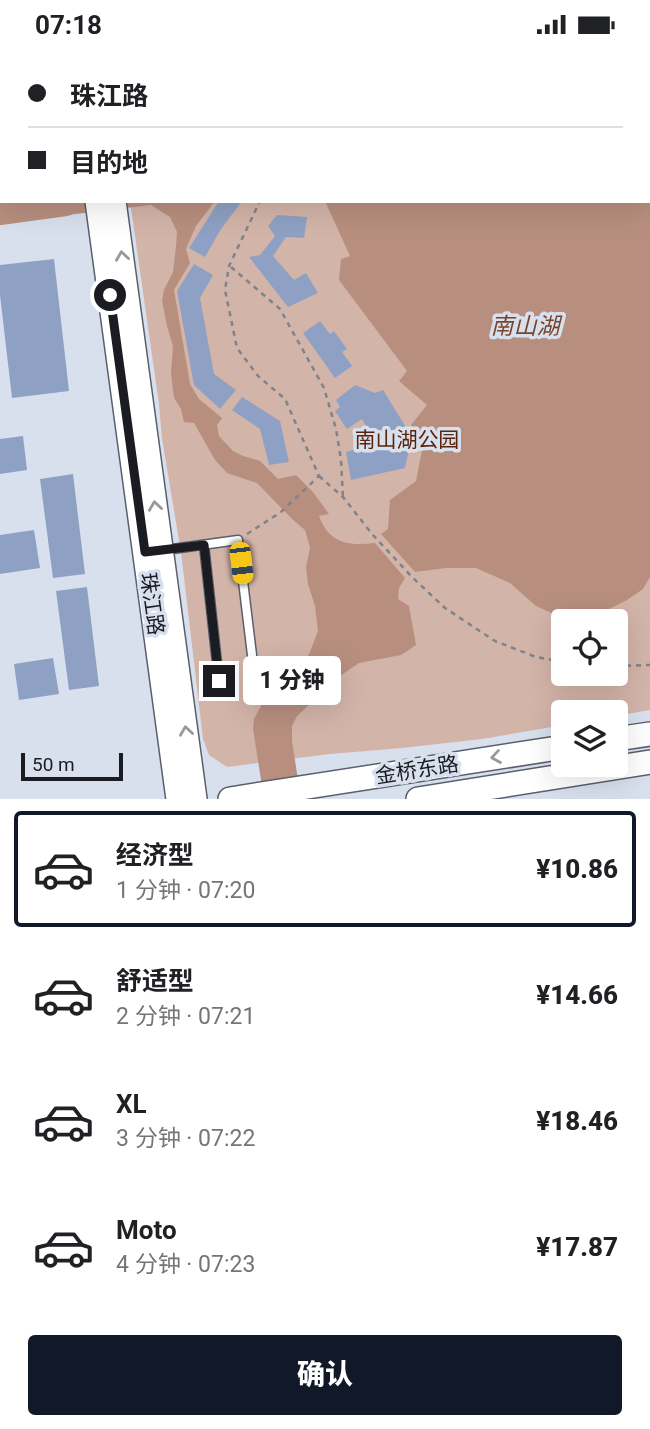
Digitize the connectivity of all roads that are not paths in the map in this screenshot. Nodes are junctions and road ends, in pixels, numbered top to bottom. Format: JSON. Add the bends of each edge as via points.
{"nodes":[{"id":1,"x":107,"y":211,"type":"edge"},
{"id":2,"x":204,"y":545,"type":"junction"},
{"id":3,"x":145,"y":552,"type":"junction"},
{"id":4,"x":252,"y":655,"type":"dead end"},
{"id":5,"x":219,"y":681,"type":"dead end"},
{"id":6,"x":650,"y":733,"type":"edge"},
{"id":7,"x":628,"y":737,"type":"edge"},
{"id":8,"x":551,"y":749,"type":"edge"},
{"id":9,"x":650,"y":762,"type":"edge"},
{"id":10,"x":178,"y":799,"type":"edge"},
{"id":11,"x":195,"y":799,"type":"edge"},
{"id":12,"x":230,"y":799,"type":"edge"},
{"id":13,"x":418,"y":799,"type":"edge"}],
"edges":[{"from":1,"to":3,"type":"street","name":"珠江路"},
{"from":11,"to":1,"type":"street","name":"珠江路","one_way":true},
{"from":2,"to":3,"type":"lane"},
{"from":2,"to":4,"type":"lane","via":[[239,540]]},
{"from":2,"to":5,"type":"lane"},
{"from":3,"to":10,"type":"street","name":"珠江路"},
{"from":6,"to":7,"type":"street"},
{"from":8,"to":12,"type":"street","name":"金桥东路","one_way":true},
{"from":9,"to":13,"type":"street","name":"金桥东路"}]}
